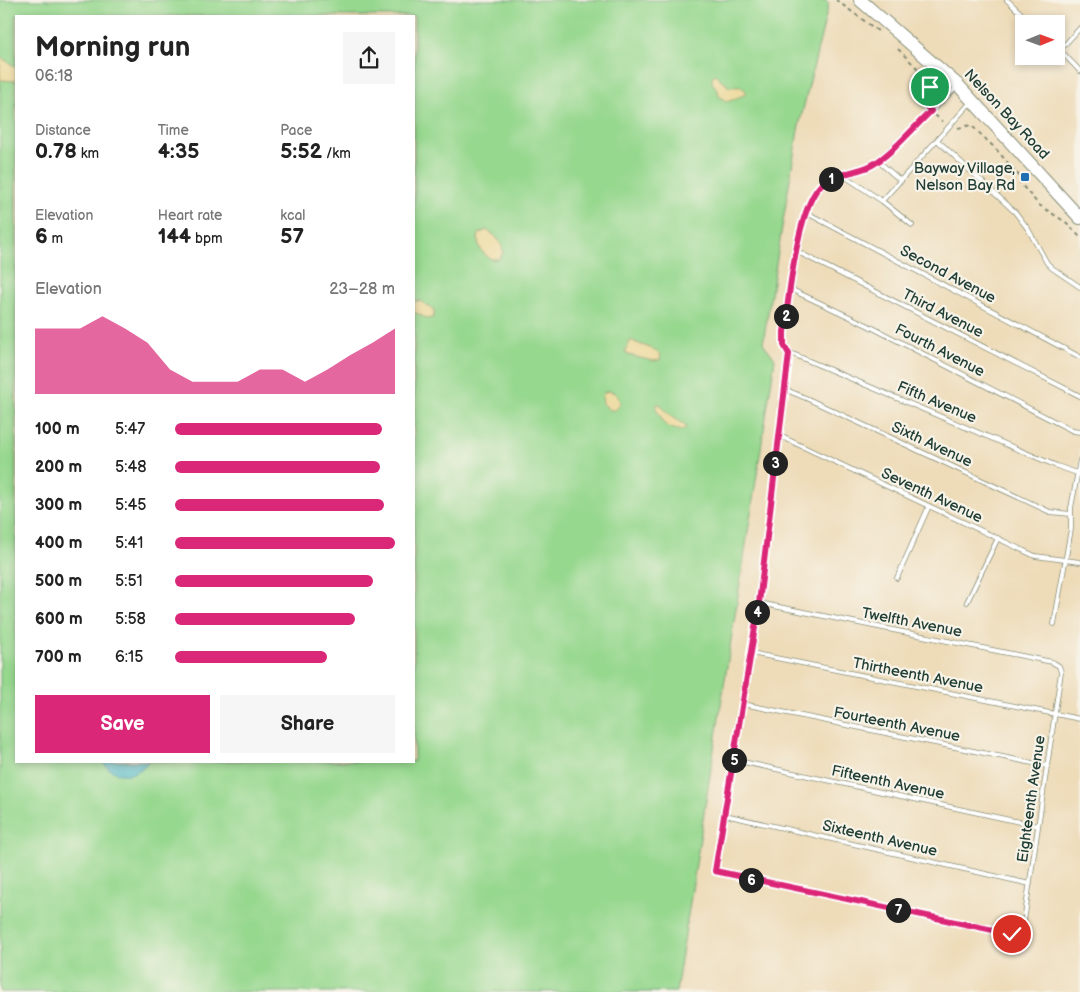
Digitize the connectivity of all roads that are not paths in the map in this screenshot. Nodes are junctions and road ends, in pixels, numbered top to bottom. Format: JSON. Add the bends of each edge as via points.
{"nodes":[{"id":1,"x":860,"y":0,"type":"edge"},
{"id":2,"x":1007,"y":0,"type":"edge"},
{"id":3,"x":1023,"y":15,"type":"edge"},
{"id":4,"x":1080,"y":28,"type":"edge"},
{"id":5,"x":1065,"y":42,"type":"edge"},
{"id":6,"x":1065,"y":55,"type":"edge"},
{"id":7,"x":1080,"y":71,"type":"edge"},
{"id":8,"x":958,"y":85,"type":"junction"},
{"id":9,"x":973,"y":100,"type":"junction"},
{"id":10,"x":938,"y":140,"type":"junction"},
{"id":11,"x":878,"y":161,"type":"junction"},
{"id":12,"x":843,"y":175,"type":"junction"},
{"id":13,"x":901,"y":181,"type":"junction"},
{"id":14,"x":882,"y":201,"type":"junction"},
{"id":15,"x":806,"y":212,"type":"junction"},
{"id":16,"x":1080,"y":218,"type":"edge"},
{"id":17,"x":912,"y":225,"type":"dead end"},
{"id":18,"x":796,"y":251,"type":"junction"},
{"id":19,"x":1080,"y":286,"type":"edge"},
{"id":20,"x":790,"y":289,"type":"junction"},
{"id":21,"x":788,"y":352,"type":"junction"},
{"id":22,"x":1080,"y":357,"type":"edge"},
{"id":23,"x":784,"y":389,"type":"junction"},
{"id":24,"x":1080,"y":396,"type":"edge"},
{"id":25,"x":1080,"y":432,"type":"edge"},
{"id":26,"x":778,"y":435,"type":"junction"},
{"id":27,"x":1080,"y":460,"type":"edge"},
{"id":28,"x":1077,"y":472,"type":"junction"},
{"id":29,"x":929,"y":506,"type":"junction"},
{"id":30,"x":1071,"y":514,"type":"junction"},
{"id":31,"x":998,"y":538,"type":"junction"},
{"id":32,"x":1066,"y":560,"type":"junction"},
{"id":33,"x":1080,"y":562,"type":"edge"},
{"id":34,"x":896,"y":578,"type":"dead end"},
{"id":35,"x":967,"y":602,"type":"dead end"},
{"id":36,"x":759,"y":603,"type":"junction"},
{"id":37,"x":1054,"y":624,"type":"dead end"},
{"id":38,"x":751,"y":653,"type":"junction"},
{"id":39,"x":1059,"y":666,"type":"joint"},
{"id":40,"x":743,"y":704,"type":"junction"},
{"id":41,"x":1055,"y":715,"type":"junction"},
{"id":42,"x":1080,"y":719,"type":"edge"},
{"id":43,"x":734,"y":760,"type":"junction"},
{"id":44,"x":1047,"y":766,"type":"junction"},
{"id":45,"x":725,"y":815,"type":"junction"},
{"id":46,"x":1038,"y":826,"type":"junction"},
{"id":47,"x":1030,"y":884,"type":"junction"}],
"edges":[{"from":1,"to":8,"type":"main road","name":"Nelson Bay Road"},
{"from":2,"to":3,"type":"lane"},
{"from":4,"to":5,"type":"lane"},
{"from":6,"to":7,"type":"lane"},
{"from":8,"to":9,"type":"main road","name":"Nelson Bay Road"},
{"from":8,"to":11,"type":"lane"},
{"from":9,"to":10,"type":"lane"},
{"from":9,"to":16,"type":"main road","name":"Nelson Bay Road"},
{"from":10,"to":13,"type":"lane"},
{"from":10,"to":19,"type":"lane","via":[[1015,212],[1052,268]]},
{"from":11,"to":12,"type":"lane"},
{"from":11,"to":13,"type":"lane"},
{"from":12,"to":14,"type":"lane"},
{"from":12,"to":15,"type":"lane","via":[[822,184],[811,197]]},
{"from":13,"to":14,"type":"lane"},
{"from":14,"to":17,"type":"lane"},
{"from":15,"to":18,"type":"lane"},
{"from":15,"to":22,"type":"lane","name":"Second Avenue"},
{"from":18,"to":20,"type":"lane"},
{"from":18,"to":24,"type":"lane","name":"Third Avenue"},
{"from":20,"to":21,"type":"lane","via":[[784,332],[784,345]]},
{"from":20,"to":25,"type":"lane","name":"Fourth Avenue"},
{"from":21,"to":23,"type":"lane"},
{"from":21,"to":28,"type":"lane","name":"Fifth Avenue"},
{"from":23,"to":26,"type":"lane"},
{"from":23,"to":30,"type":"lane","name":"Sixth Avenue","via":[[1050,512]]},
{"from":26,"to":29,"type":"lane","name":"Seventh Avenue"},
{"from":26,"to":36,"type":"lane"},
{"from":27,"to":28,"type":"lane"},
{"from":28,"to":30,"type":"lane"},
{"from":29,"to":31,"type":"lane","name":"Seventh Avenue"},
{"from":29,"to":34,"type":"lane"},
{"from":30,"to":32,"type":"lane"},
{"from":31,"to":32,"type":"lane","name":"Seventh Avenue","via":[[1035,556]]},
{"from":31,"to":35,"type":"lane"},
{"from":32,"to":33,"type":"lane","name":"Seventh Avenue"},
{"from":32,"to":37,"type":"lane"},
{"from":36,"to":38,"type":"lane"},
{"from":36,"to":39,"type":"lane","name":"Twelfth Avenue"},
{"from":38,"to":40,"type":"lane"},
{"from":38,"to":41,"type":"lane","name":"Thirtheenth Avenue"},
{"from":39,"to":41,"type":"lane","name":"Eighteenth Avenue"},
{"from":40,"to":43,"type":"lane"},
{"from":40,"to":44,"type":"lane","name":"Fourteenth Avenue"},
{"from":41,"to":42,"type":"lane","name":"Thirtheenth Avenue"},
{"from":41,"to":44,"type":"lane","name":"Eighteenth Avenue"},
{"from":43,"to":45,"type":"lane"},
{"from":43,"to":46,"type":"lane","name":"Fifteenth Avenue"},
{"from":44,"to":46,"type":"lane","name":"Eighteenth Avenue"},
{"from":45,"to":47,"type":"lane","name":"Sixteenth Avenue"},
{"from":45,"to":47,"type":"lane","name":"Eighteenth Avenue","via":[[715,871],[1012,934],[1023,928]]},
{"from":46,"to":47,"type":"lane","name":"Eighteenth Avenue"}]}
